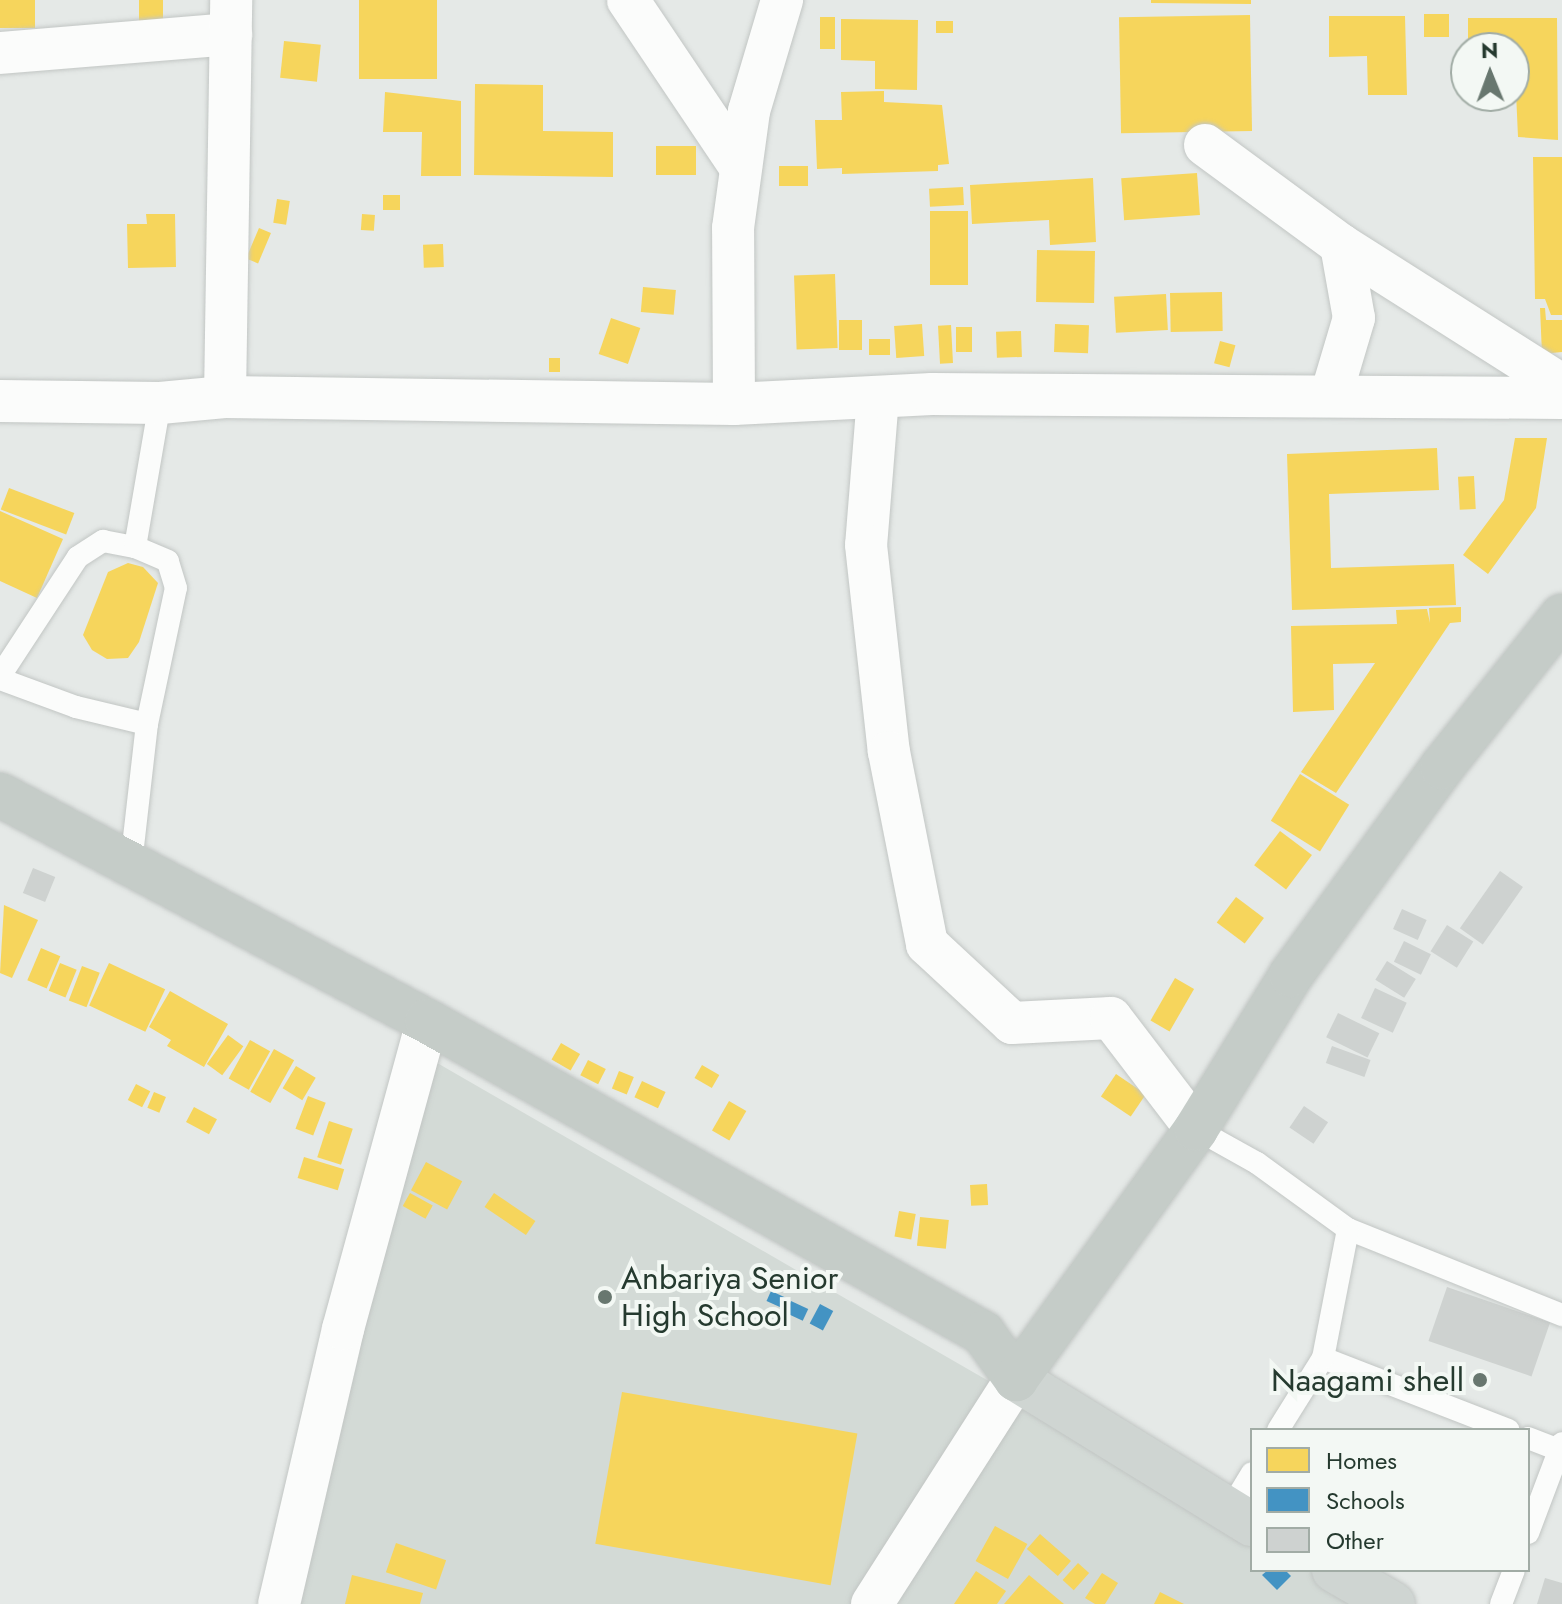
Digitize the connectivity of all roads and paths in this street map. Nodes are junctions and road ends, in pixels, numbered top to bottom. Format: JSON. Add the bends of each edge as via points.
{"nodes":[{"id":1,"x":628,"y":0,"type":"edge"},
{"id":2,"x":782,"y":0,"type":"edge"},
{"id":3,"x":231,"y":17,"type":"edge"},
{"id":4,"x":0,"y":53,"type":"edge"},
{"id":5,"x":1205,"y":145,"type":"dead end"},
{"id":6,"x":741,"y":168,"type":"junction"},
{"id":7,"x":1341,"y":245,"type":"junction"},
{"id":8,"x":1562,"y":385,"type":"edge"},
{"id":9,"x":1331,"y":395,"type":"junction"},
{"id":10,"x":225,"y":397,"type":"junction"},
{"id":11,"x":878,"y":397,"type":"junction"},
{"id":12,"x":1562,"y":398,"type":"edge"},
{"id":13,"x":0,"y":401,"type":"edge"},
{"id":14,"x":160,"y":403,"type":"junction"},
{"id":15,"x":734,"y":404,"type":"junction"},
{"id":16,"x":135,"y":547,"type":"junction"},
{"id":17,"x":1562,"y":616,"type":"edge"},
{"id":18,"x":0,"y":678,"type":"edge"},
{"id":19,"x":147,"y":724,"type":"junction"},
{"id":20,"x":0,"y":795,"type":"edge"},
{"id":21,"x":131,"y":864,"type":"junction"},
{"id":22,"x":427,"y":1021,"type":"junction"},
{"id":23,"x":1196,"y":1129,"type":"junction"},
{"id":24,"x":1348,"y":1229,"type":"junction"},
{"id":25,"x":1562,"y":1315,"type":"edge"},
{"id":26,"x":1323,"y":1358,"type":"junction"},
{"id":27,"x":1016,"y":1379,"type":"junction"},
{"id":28,"x":1279,"y":1428,"type":"edge"},
{"id":29,"x":1504,"y":1428,"type":"edge"},
{"id":30,"x":1530,"y":1439,"type":"edge"},
{"id":31,"x":1561,"y":1447,"type":"edge"},
{"id":32,"x":1250,"y":1480,"type":"edge"},
{"id":33,"x":1240,"y":1517,"type":"edge"},
{"id":34,"x":1530,"y":1528,"type":"edge"},
{"id":35,"x":1337,"y":1572,"type":"edge"},
{"id":36,"x":1513,"y":1572,"type":"edge"},
{"id":37,"x":292,"y":1599,"type":"edge"},
{"id":38,"x":872,"y":1604,"type":"edge"},
{"id":39,"x":1393,"y":1604,"type":"edge"},
{"id":40,"x":1501,"y":1604,"type":"edge"}],
"edges":[{"from":1,"to":6,"type":"street"},
{"from":2,"to":6,"type":"street","via":[[749,111]]},
{"from":3,"to":4,"type":"street"},
{"from":3,"to":10,"type":"street"},
{"from":5,"to":7,"type":"street"},
{"from":6,"to":15,"type":"street","via":[[733,228]]},
{"from":7,"to":8,"type":"street"},
{"from":7,"to":9,"type":"street","via":[[1354,318]]},
{"from":9,"to":11,"type":"street"},
{"from":9,"to":12,"type":"street"},
{"from":10,"to":14,"type":"street"},
{"from":10,"to":15,"type":"street"},
{"from":11,"to":15,"type":"street"},
{"from":11,"to":23,"type":"street","via":[[866,545],[889,752],[927,944],[1012,1023],[1111,1018]]},
{"from":13,"to":14,"type":"street"},
{"from":14,"to":16,"type":"lane"},
{"from":16,"to":18,"type":"lane","via":[[103,541],[78,557]]},
{"from":16,"to":19,"type":"lane","via":[[168,561],[176,588]]},
{"from":17,"to":23,"type":"highway","via":[[1442,767],[1291,975]]},
{"from":18,"to":19,"type":"lane","via":[[76,707]]},
{"from":19,"to":21,"type":"lane"},
{"from":20,"to":21,"type":"highway"},
{"from":21,"to":22,"type":"highway"},
{"from":22,"to":27,"type":"highway","via":[[983,1333]]},
{"from":22,"to":37,"type":"street","via":[[343,1329]]},
{"from":23,"to":24,"type":"lane","via":[[1257,1163]]},
{"from":23,"to":27,"type":"highway"},
{"from":24,"to":25,"type":"lane"},
{"from":24,"to":26,"type":"lane"},
{"from":26,"to":28,"type":"lane"},
{"from":26,"to":29,"type":"lane"},
{"from":27,"to":33,"type":"main road"},
{"from":27,"to":38,"type":"street"},
{"from":30,"to":31,"type":"lane"},
{"from":31,"to":34,"type":"lane"},
{"from":32,"to":33,"type":"lane"},
{"from":35,"to":39,"type":"main road"},
{"from":36,"to":40,"type":"lane"}]}
